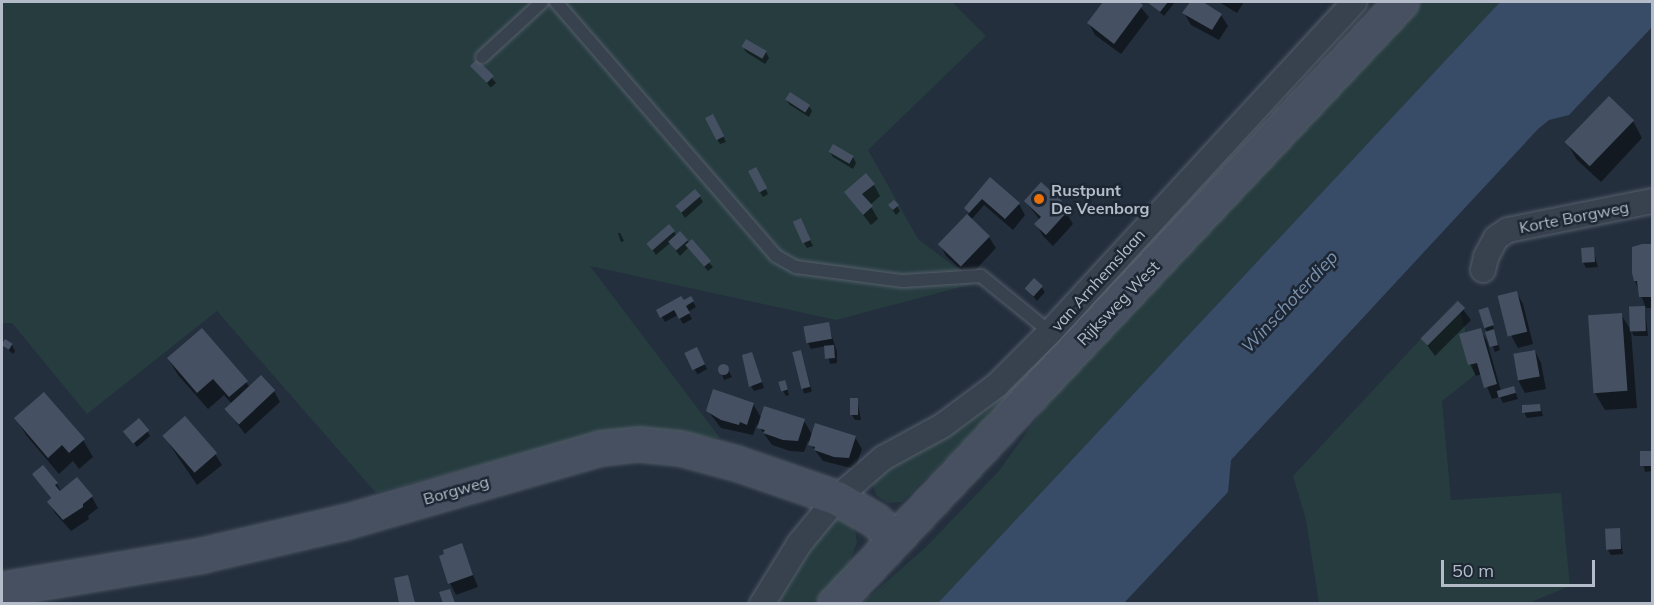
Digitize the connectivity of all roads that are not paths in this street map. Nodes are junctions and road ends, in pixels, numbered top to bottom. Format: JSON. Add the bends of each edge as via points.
{"nodes":[{"id":1,"x":542,"y":2,"type":"edge"},
{"id":2,"x":556,"y":2,"type":"edge"},
{"id":3,"x":1355,"y":2,"type":"edge"},
{"id":4,"x":1401,"y":2,"type":"edge"},
{"id":5,"x":482,"y":57,"type":"dead end"},
{"id":6,"x":1653,"y":201,"type":"edge"},
{"id":7,"x":1483,"y":270,"type":"dead end"},
{"id":8,"x":1050,"y":332,"type":"junction"},
{"id":9,"x":837,"y":498,"type":"junction"},
{"id":10,"x":894,"y":538,"type":"junction"},
{"id":11,"x":2,"y":589,"type":"edge"},
{"id":12,"x":762,"y":603,"type":"edge"},
{"id":13,"x":834,"y":603,"type":"edge"}],
"edges":[{"from":1,"to":5,"type":"lane"},
{"from":2,"to":8,"type":"lane","via":[[776,256],[796,267],[903,281],[981,276]]},
{"from":3,"to":8,"type":"street","name":"van Arnhemslaan"},
{"from":4,"to":10,"type":"street","name":"Rijksweg West"},
{"from":6,"to":7,"type":"street","name":"Korte Borgweg","via":[[1508,230],[1496,238]]},
{"from":8,"to":9,"type":"street","name":"van Arnhemslaan","via":[[983,397],[942,426],[883,458]]},
{"from":9,"to":10,"type":"street","name":"Borgweg","via":[[875,520]]},
{"from":9,"to":11,"type":"street","name":"Borgweg","via":[[680,448],[619,445],[344,522],[202,555]]},
{"from":9,"to":12,"type":"street","via":[[799,544]]},
{"from":10,"to":13,"type":"street","name":"Rijksweg West"}]}
